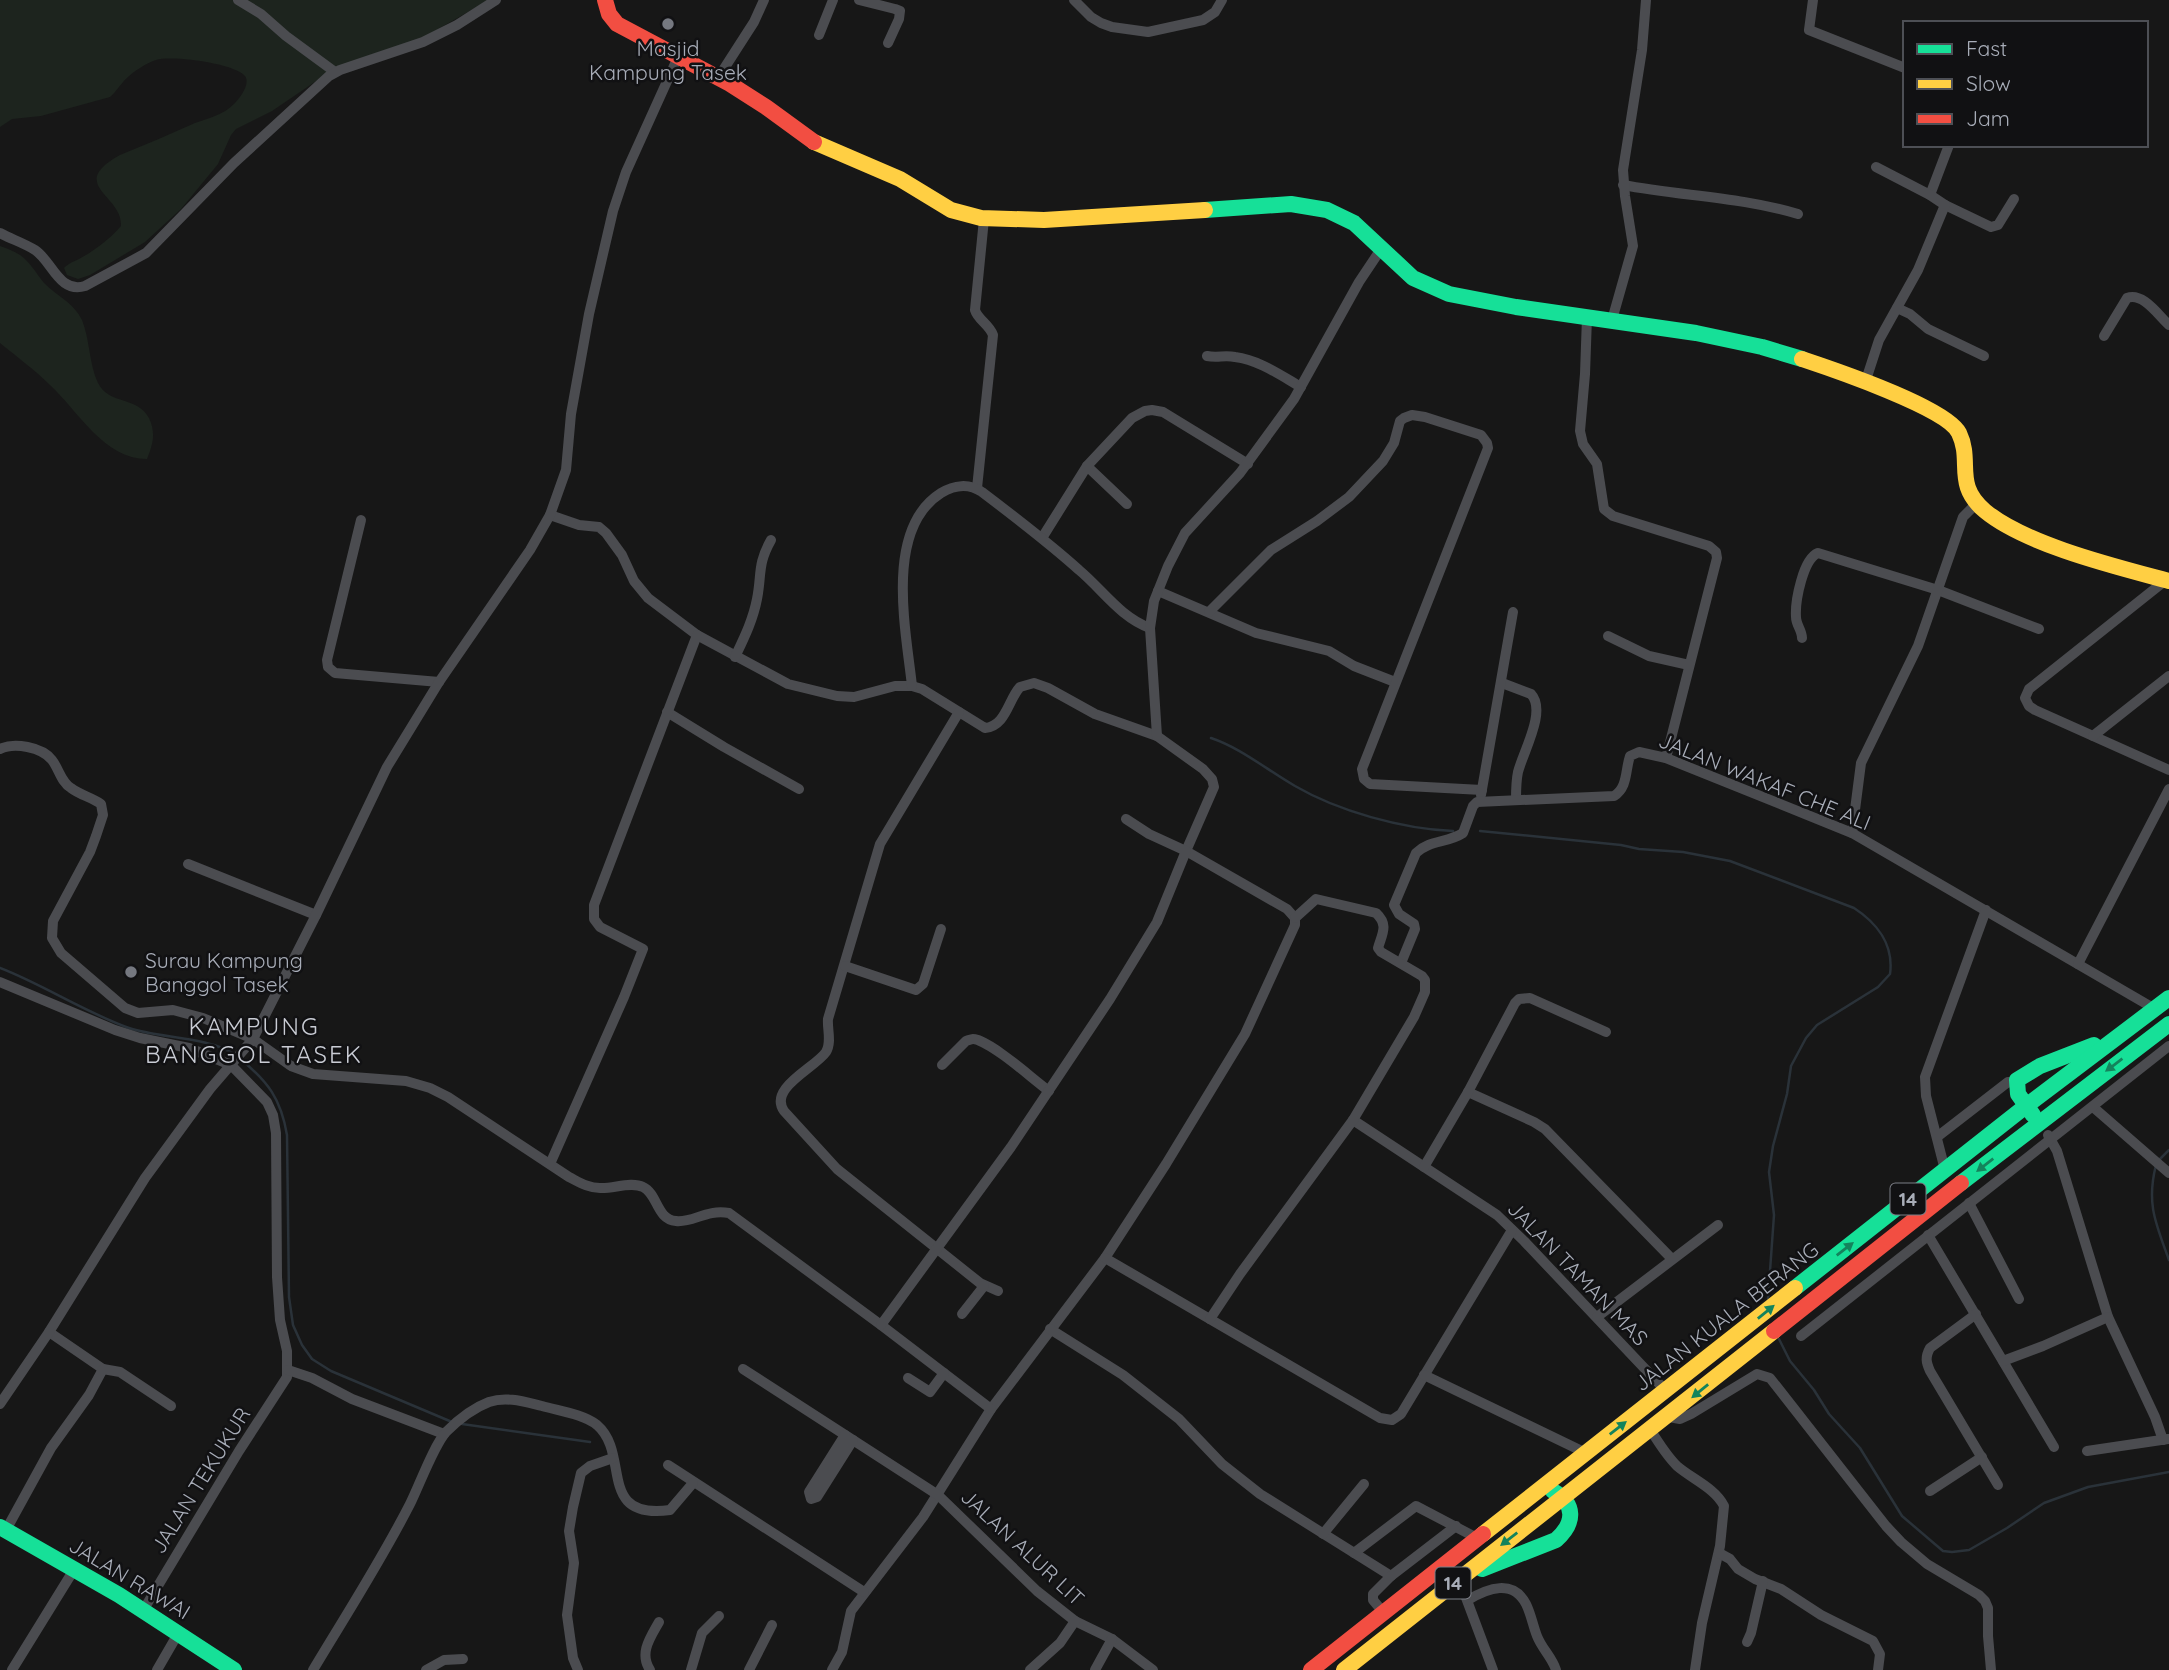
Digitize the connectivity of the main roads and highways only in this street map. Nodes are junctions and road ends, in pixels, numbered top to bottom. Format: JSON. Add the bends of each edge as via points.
{"nodes":[{"id":1,"x":605,"y":0,"type":"edge"},
{"id":2,"x":2168,"y":580,"type":"edge"},
{"id":3,"x":2169,"y":998,"type":"edge"},
{"id":4,"x":2169,"y":1024,"type":"edge"},
{"id":5,"x":2124,"y":1032,"type":"junction"},
{"id":6,"x":2026,"y":1106,"type":"junction"},
{"id":7,"x":2039,"y":1122,"type":"junction"},
{"id":8,"x":1563,"y":1497,"type":"junction"},
{"id":9,"x":1525,"y":1500,"type":"junction"},
{"id":10,"x":3,"y":1528,"type":"edge"},
{"id":11,"x":1460,"y":1578,"type":"junction"},
{"id":12,"x":234,"y":1670,"type":"edge"},
{"id":13,"x":1311,"y":1670,"type":"edge"},
{"id":14,"x":1344,"y":1670,"type":"edge"}],
"edges":[{"from":1,"to":2,"type":"main road","via":[[617,24],[718,78],[814,142],[901,178],[948,210],[984,219],[1044,220],[1310,206],[1345,217],[1401,269],[1442,291],[1516,309],[1745,343],[1805,360],[1952,422],[1962,438],[1968,490],[1976,503],[2009,525],[2087,557]]},
{"from":3,"to":5,"type":"main road","name":"JALAN KUALA BERANG","number":"14"},
{"from":4,"to":7,"type":"main road","name":"JALAN KUALA BERANG","number":"14","one_way":true},
{"from":5,"to":6,"type":"main road","name":"JALAN KUALA BERANG","number":"14"},
{"from":5,"to":6,"type":"main road","via":[[2025,1073],[2016,1083]]},
{"from":6,"to":7,"type":"main road"},
{"from":9,"to":6,"type":"main road","name":"JALAN KUALA BERANG","number":"14","one_way":true},
{"from":7,"to":8,"type":"main road","name":"JALAN KUALA BERANG","number":"14","one_way":true},
{"from":8,"to":9,"type":"main road","via":[[1549,1490]]},
{"from":8,"to":11,"type":"main road","name":"JALAN KUALA BERANG","number":"14","one_way":true},
{"from":8,"to":11,"type":"main road","via":[[1571,1516],[1566,1533]]},
{"from":9,"to":13,"type":"main road","name":"JALAN KUALA BERANG","number":"14"},
{"from":10,"to":12,"type":"main road","name":"JALAN RAWAI","via":[[144,1609]]},
{"from":11,"to":14,"type":"main road","name":"JALAN KUALA BERANG","number":"14","via":[[1364,1659]]}]}
